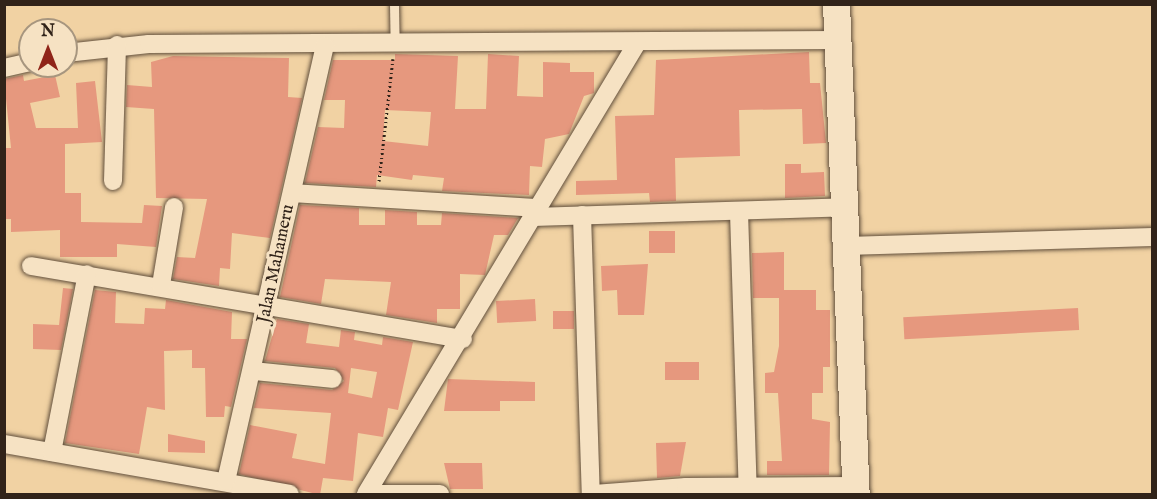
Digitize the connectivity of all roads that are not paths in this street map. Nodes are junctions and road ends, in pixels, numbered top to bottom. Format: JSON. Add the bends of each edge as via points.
{"nodes":[{"id":1,"x":394,"y":4,"type":"edge"},
{"id":2,"x":836,"y":4,"type":"edge"},
{"id":3,"x":837,"y":40,"type":"junction"},
{"id":4,"x":395,"y":43,"type":"junction"},
{"id":5,"x":637,"y":43,"type":"junction"},
{"id":6,"x":117,"y":45,"type":"junction"},
{"id":7,"x":325,"y":46,"type":"junction"},
{"id":8,"x":78,"y":51,"type":"edge"},
{"id":9,"x":113,"y":181,"type":"dead end"},
{"id":10,"x":292,"y":193,"type":"junction"},
{"id":11,"x":174,"y":207,"type":"dead end"},
{"id":12,"x":845,"y":207,"type":"junction"},
{"id":13,"x":739,"y":212,"type":"junction"},
{"id":14,"x":537,"y":213,"type":"junction"},
{"id":15,"x":582,"y":215,"type":"junction"},
{"id":16,"x":1152,"y":237,"type":"edge"},
{"id":17,"x":846,"y":246,"type":"junction"},
{"id":18,"x":31,"y":266,"type":"dead end"},
{"id":19,"x":87,"y":274,"type":"junction"},
{"id":20,"x":161,"y":285,"type":"junction"},
{"id":21,"x":269,"y":304,"type":"junction"},
{"id":22,"x":463,"y":339,"type":"junction"},
{"id":23,"x":254,"y":371,"type":"junction"},
{"id":24,"x":333,"y":379,"type":"dead end"},
{"id":25,"x":4,"y":444,"type":"edge"},
{"id":26,"x":52,"y":452,"type":"junction"},
{"id":27,"x":226,"y":481,"type":"junction"},
{"id":28,"x":748,"y":490,"type":"edge"},
{"id":29,"x":856,"y":490,"type":"edge"},
{"id":30,"x":366,"y":494,"type":"edge"},
{"id":31,"x":290,"y":495,"type":"edge"},
{"id":32,"x":440,"y":495,"type":"edge"},
{"id":33,"x":593,"y":495,"type":"edge"}],
"edges":[{"from":1,"to":4,"type":"lane"},
{"from":2,"to":3,"type":"main road"},
{"from":3,"to":5,"type":"street"},
{"from":3,"to":12,"type":"main road"},
{"from":4,"to":5,"type":"street"},
{"from":4,"to":7,"type":"street"},
{"from":5,"to":14,"type":"street"},
{"from":6,"to":7,"type":"street"},
{"from":6,"to":8,"type":"street"},
{"from":6,"to":9,"type":"street"},
{"from":7,"to":10,"type":"street","name":"Jalan Mahameru"},
{"from":10,"to":14,"type":"street"},
{"from":10,"to":21,"type":"street","name":"Jalan Mahameru"},
{"from":11,"to":20,"type":"street"},
{"from":12,"to":13,"type":"street"},
{"from":12,"to":17,"type":"main road"},
{"from":13,"to":15,"type":"street"},
{"from":13,"to":28,"type":"street"},
{"from":14,"to":15,"type":"street"},
{"from":14,"to":22,"type":"street"},
{"from":15,"to":33,"type":"street"},
{"from":16,"to":17,"type":"street"},
{"from":17,"to":29,"type":"main road"},
{"from":18,"to":19,"type":"street"},
{"from":19,"to":20,"type":"street"},
{"from":19,"to":26,"type":"street"},
{"from":20,"to":21,"type":"street"},
{"from":21,"to":22,"type":"street"},
{"from":21,"to":23,"type":"street","name":"Jalan Mahameru"},
{"from":22,"to":30,"type":"street"},
{"from":23,"to":24,"type":"street"},
{"from":23,"to":27,"type":"street","name":"Jalan Mahameru"},
{"from":25,"to":26,"type":"street"},
{"from":26,"to":27,"type":"street"},
{"from":27,"to":31,"type":"street"},
{"from":28,"to":29,"type":"street"},
{"from":28,"to":33,"type":"street"},
{"from":30,"to":32,"type":"street"}]}
